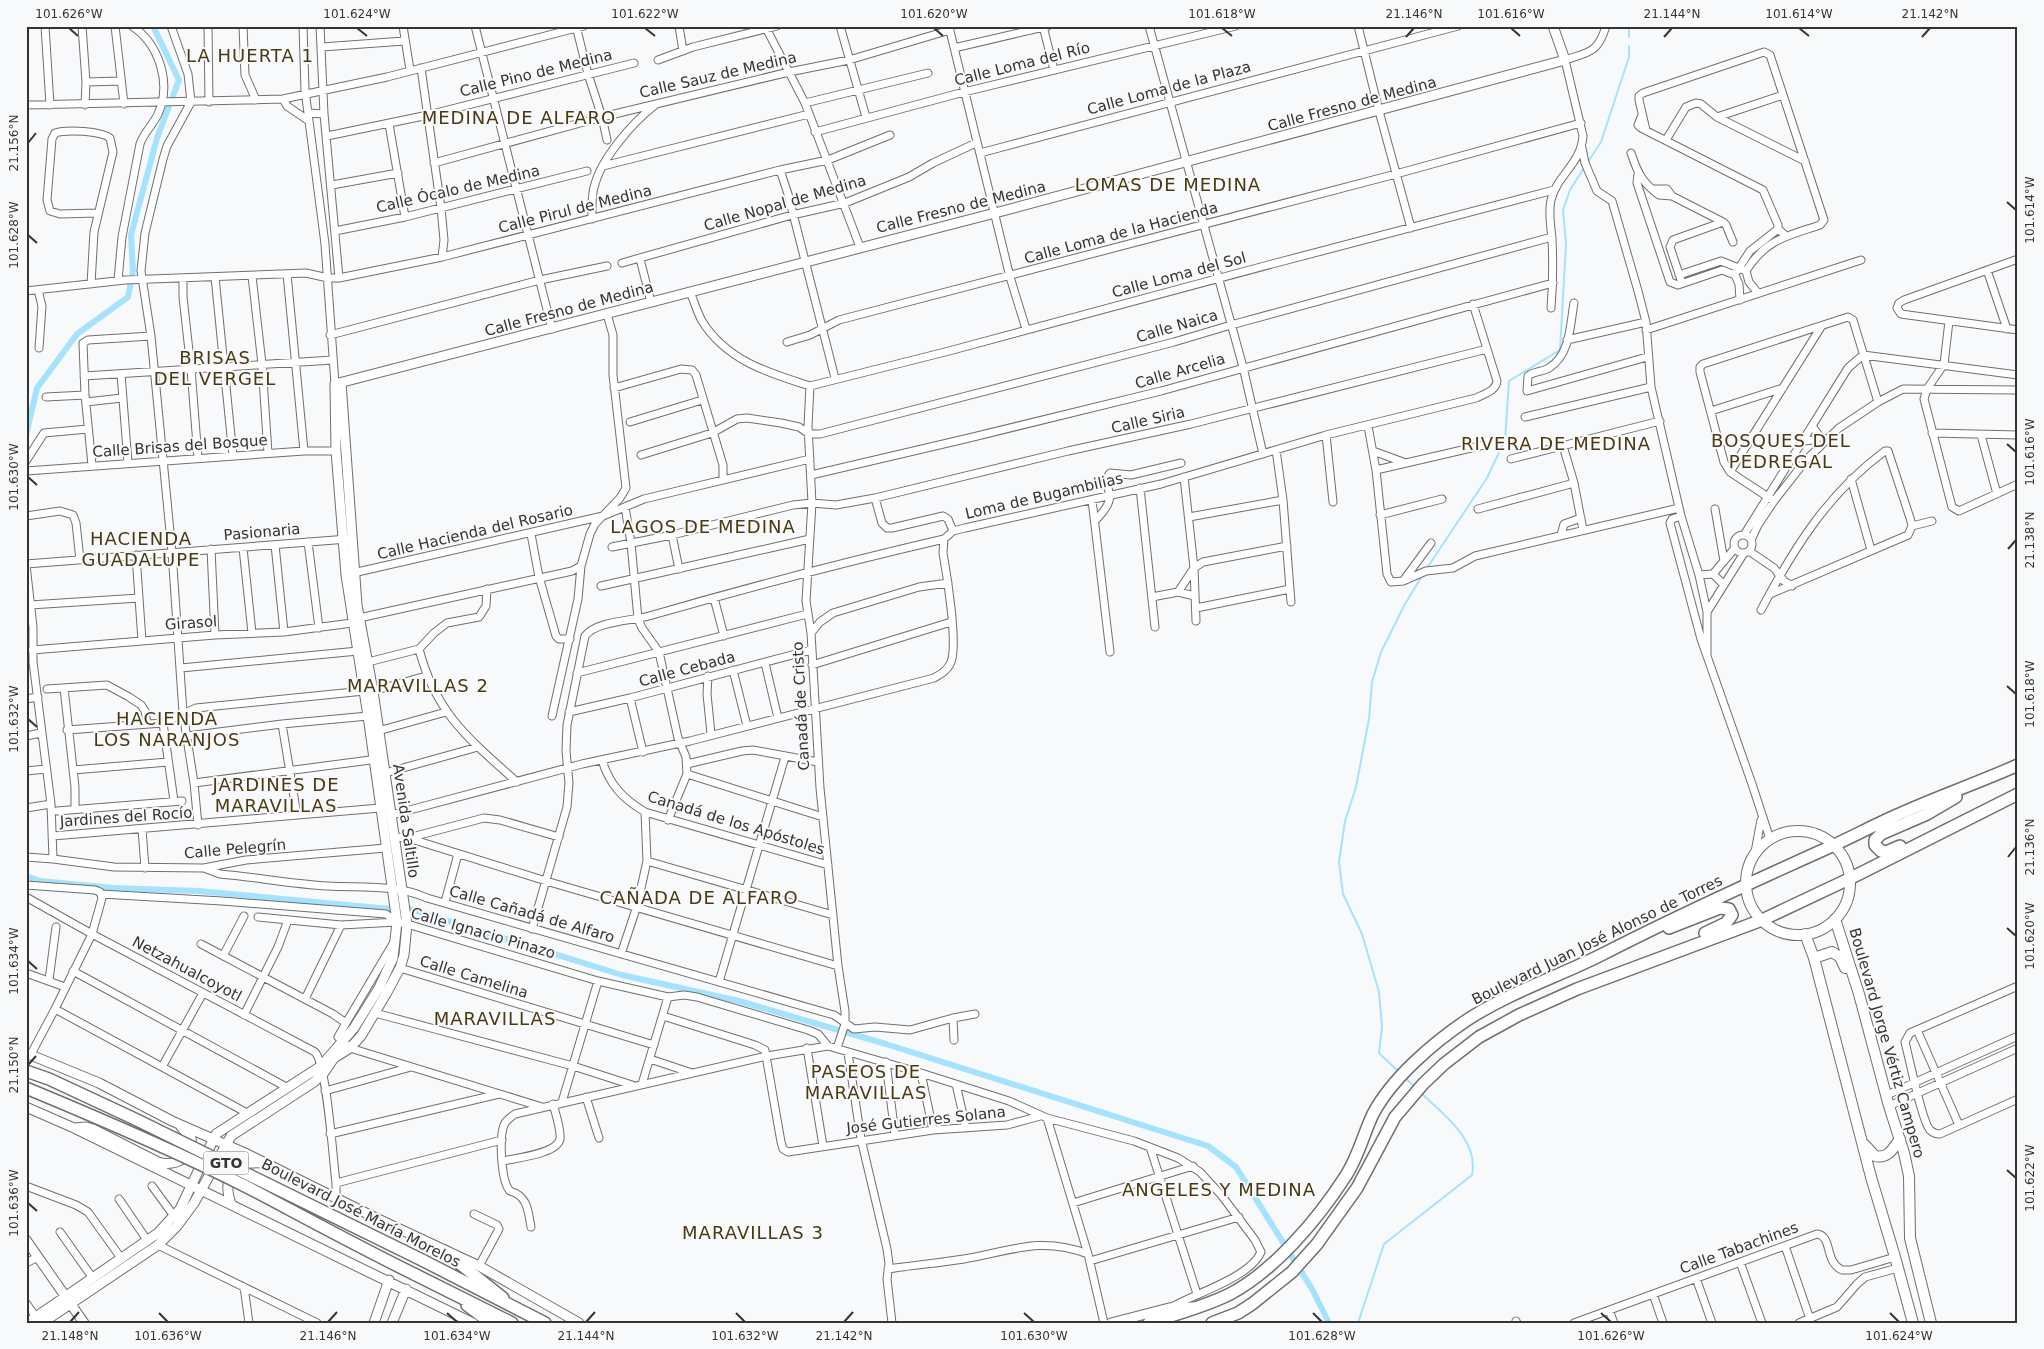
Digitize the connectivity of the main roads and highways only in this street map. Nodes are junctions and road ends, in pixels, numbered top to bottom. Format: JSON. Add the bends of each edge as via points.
{"nodes":[{"id":1,"x":2018,"y":765,"type":"edge"},
{"id":2,"x":1979,"y":783,"type":"junction"},
{"id":3,"x":2018,"y":794,"type":"edge"},
{"id":4,"x":1953,"y":826,"type":"junction"},
{"id":5,"x":1834,"y":845,"type":"junction"},
{"id":6,"x":1851,"y":878,"type":"junction"},
{"id":7,"x":1746,"y":886,"type":"junction"},
{"id":8,"x":1835,"y":919,"type":"junction"},
{"id":9,"x":1762,"y":920,"type":"junction"},
{"id":10,"x":1805,"y":934,"type":"junction"},
{"id":11,"x":1620,"y":945,"type":"junction"},
{"id":12,"x":1814,"y":958,"type":"junction"},
{"id":13,"x":1629,"y":970,"type":"junction"},
{"id":14,"x":1858,"y":994,"type":"junction"},
{"id":15,"x":26,"y":1071,"type":"edge"},
{"id":16,"x":26,"y":1088,"type":"edge"},
{"id":17,"x":1861,"y":1137,"type":"junction"},
{"id":18,"x":1900,"y":1139,"type":"junction"},
{"id":19,"x":1909,"y":1232,"type":"junction"},
{"id":20,"x":1890,"y":1241,"type":"junction"},
{"id":21,"x":444,"y":1251,"type":"road end"},
{"id":22,"x":1895,"y":1257,"type":"junction"},
{"id":23,"x":448,"y":1290,"type":"junction"},
{"id":24,"x":1923,"y":1292,"type":"junction"},
{"id":25,"x":513,"y":1307,"type":"junction"},
{"id":26,"x":491,"y":1323,"type":"edge"},
{"id":27,"x":512,"y":1323,"type":"edge"},
{"id":28,"x":545,"y":1323,"type":"edge"},
{"id":29,"x":1150,"y":1323,"type":"edge"},
{"id":30,"x":1212,"y":1323,"type":"edge"},
{"id":31,"x":1912,"y":1323,"type":"edge"},
{"id":32,"x":1931,"y":1323,"type":"edge"}],
"edges":[{"from":1,"to":2,"type":"main road","name":"Boulevard Juan José Alonso de Torres"},
{"from":2,"to":4,"type":"main road","via":[[1946,804],[1882,834],[1876,838],[1875,846],[1886,852]]},
{"from":2,"to":5,"type":"main road","name":"Boulevard Juan José Alonso de Torres","via":[[1904,812]]},
{"from":3,"to":4,"type":"main road"},
{"from":4,"to":6,"type":"main road"},
{"from":5,"to":6,"type":"main road","via":[[1847,860]]},
{"from":5,"to":7,"type":"main road","name":"Boulevard Juan José Alonso de Torres"},
{"from":5,"to":7,"type":"main road","via":[[1803,832],[1770,840],[1755,852],[1748,868]]},
{"from":6,"to":8,"type":"main road","via":[[1848,899]]},
{"from":6,"to":9,"type":"main road"},
{"from":7,"to":9,"type":"main road","via":[[1751,905]]},
{"from":7,"to":11,"type":"main road","name":"Boulevard Juan José Alonso de Torres"},
{"from":8,"to":10,"type":"main road","via":[[1820,930]]},
{"from":8,"to":14,"type":"main road","name":"Boulevard Jorge Vértiz Campero"},
{"from":9,"to":10,"type":"main road","via":[[1784,932]]},
{"from":9,"to":13,"type":"main road"},
{"from":10,"to":12,"type":"main road"},
{"from":11,"to":13,"type":"main road","via":[[1720,908],[1731,912],[1729,920],[1720,926]]},
{"from":11,"to":29,"type":"main road","name":"Boulevard Juan José Alonso de Torres","via":[[1481,1011],[1435,1044],[1390,1090],[1375,1112],[1345,1178],[1280,1256],[1230,1294]]},
{"from":12,"to":14,"type":"main road","via":[[1827,952],[1836,953]]},
{"from":12,"to":17,"type":"main road"},
{"from":13,"to":30,"type":"main road","via":[[1519,1015],[1486,1033],[1444,1064],[1388,1127],[1358,1188],[1302,1261],[1252,1304]]},
{"from":14,"to":18,"type":"main road","name":"Boulevard Jorge Vértiz Campero"},
{"from":15,"to":25,"type":"main road","name":"Boulevard José María Morelos","number":"GTO","bridge":true,"via":[[137,1120]]},
{"from":16,"to":23,"type":"main road","name":"Boulevard José María Morelos","number":"GTO","bridge":true,"via":[[118,1126],[248,1188]]},
{"from":17,"to":18,"type":"main road","via":[[1872,1153],[1879,1157],[1888,1154]]},
{"from":17,"to":20,"type":"main road"},
{"from":18,"to":19,"type":"main road","name":"Boulevard Jorge Vértiz Campero","via":[[1909,1176]]},
{"from":19,"to":20,"type":"main road","via":[[1903,1248],[1896,1248]]},
{"from":19,"to":24,"type":"main road","name":"Boulevard Jorge Vértiz Campero"},
{"from":20,"to":22,"type":"main road"},
{"from":21,"to":25,"type":"main road"},
{"from":22,"to":24,"type":"main road","via":[[1911,1263],[1917,1285]]},
{"from":22,"to":31,"type":"main road"},
{"from":23,"to":26,"type":"main road"},
{"from":23,"to":27,"type":"main road","name":"Boulevard José María Morelos","number":"GTO"},
{"from":24,"to":32,"type":"main road","name":"Boulevard Jorge Vértiz Campero"},
{"from":25,"to":28,"type":"main road","name":"Boulevard José María Morelos","number":"GTO"}]}
